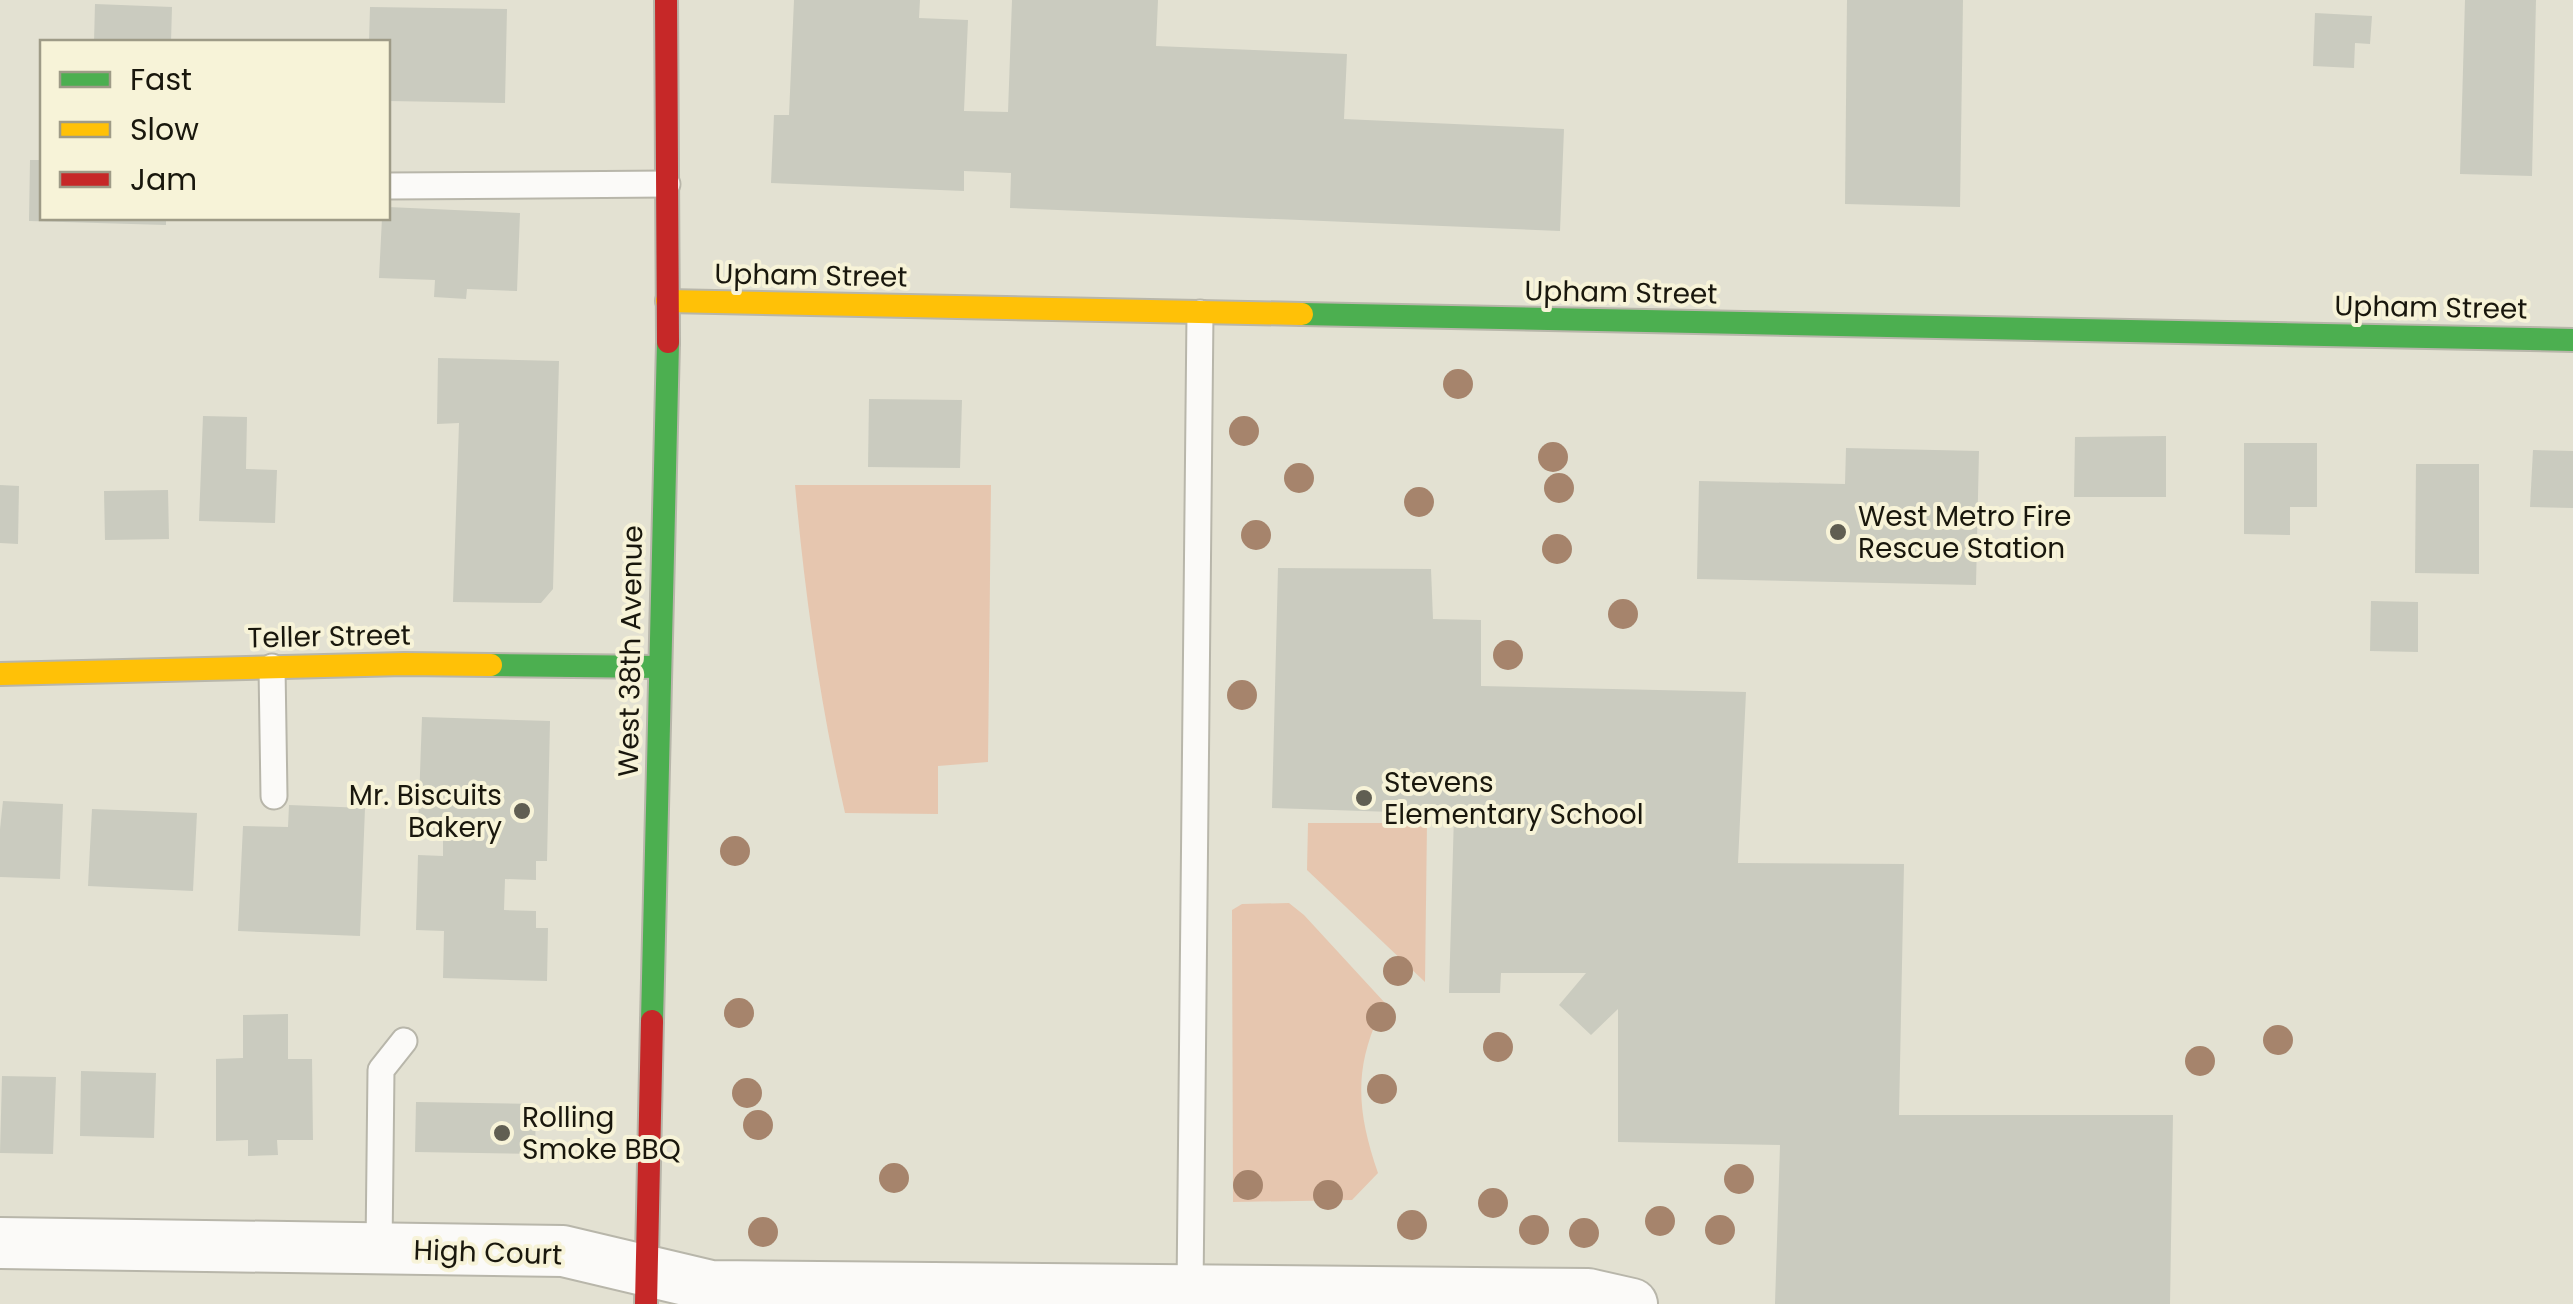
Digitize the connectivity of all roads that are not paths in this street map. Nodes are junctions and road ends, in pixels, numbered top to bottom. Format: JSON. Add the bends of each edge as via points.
{"nodes":[{"id":1,"x":666,"y":0,"type":"edge"},
{"id":2,"x":667,"y":184,"type":"junction"},
{"id":3,"x":390,"y":186,"type":"edge"},
{"id":4,"x":668,"y":301,"type":"junction"},
{"id":5,"x":1200,"y":314,"type":"junction"},
{"id":6,"x":2573,"y":340,"type":"edge"},
{"id":7,"x":272,"y":667,"type":"junction"},
{"id":8,"x":660,"y":668,"type":"junction"},
{"id":9,"x":0,"y":674,"type":"edge"},
{"id":10,"x":274,"y":796,"type":"dead end"},
{"id":11,"x":404,"y":1041,"type":"dead end"},
{"id":12,"x":0,"y":1243,"type":"edge"},
{"id":13,"x":378,"y":1249,"type":"junction"},
{"id":14,"x":646,"y":1288,"type":"edge"},
{"id":15,"x":1174,"y":1296,"type":"edge"},
{"id":16,"x":1632,"y":1304,"type":"edge"}],
"edges":[{"from":1,"to":2,"type":"street","name":"West 38th Avenue"},
{"from":2,"to":3,"type":"lane"},
{"from":2,"to":4,"type":"street","name":"West 38th Avenue"},
{"from":4,"to":5,"type":"street","name":"Upham Street"},
{"from":4,"to":8,"type":"street","name":"West 38th Avenue"},
{"from":5,"to":6,"type":"street","name":"Upham Street"},
{"from":5,"to":15,"type":"lane"},
{"from":7,"to":8,"type":"street","name":"Teller Street"},
{"from":7,"to":9,"type":"street","name":"Teller Street"},
{"from":7,"to":10,"type":"lane"},
{"from":8,"to":14,"type":"street","name":"West 38th Avenue"},
{"from":11,"to":13,"type":"lane","via":[[381,1070]]},
{"from":12,"to":13,"type":"street","name":"High Court"},
{"from":13,"to":14,"type":"street","name":"High Court","via":[[563,1252]]},
{"from":14,"to":15,"type":"street","name":"High Court"},
{"from":15,"to":16,"type":"street","name":"High Court","via":[[1588,1294]]}]}
